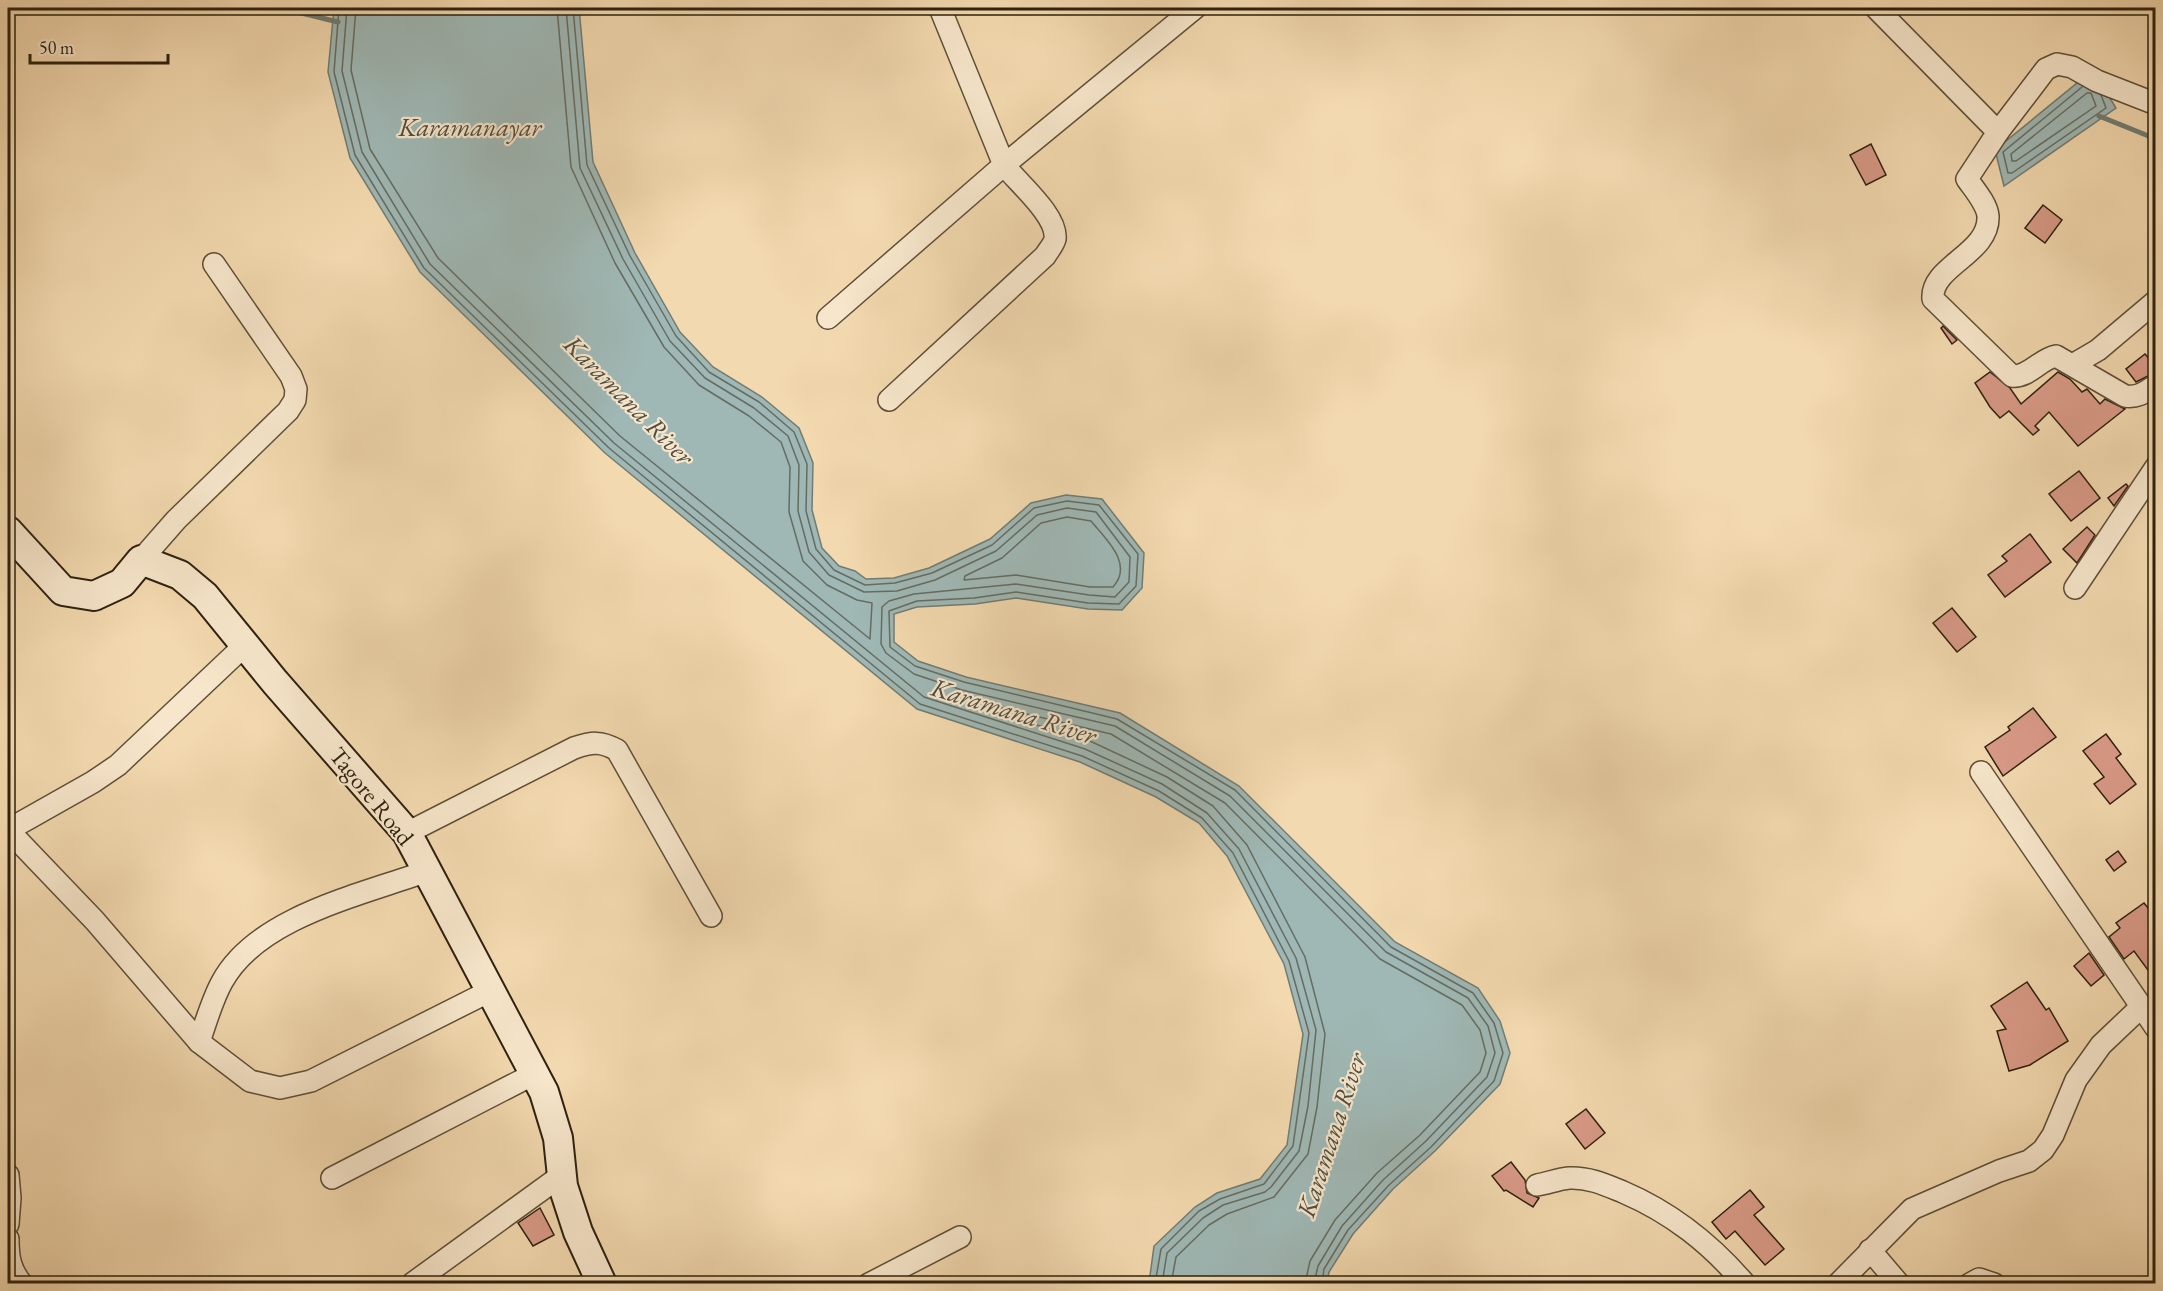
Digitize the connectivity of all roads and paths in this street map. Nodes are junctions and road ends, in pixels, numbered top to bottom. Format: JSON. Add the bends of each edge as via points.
{"nodes":[{"id":1,"x":940,"y":8,"type":"edge"},
{"id":2,"x":1195,"y":8,"type":"edge"},
{"id":3,"x":1876,"y":8,"type":"edge"},
{"id":4,"x":2156,"y":104,"type":"edge"},
{"id":5,"x":1998,"y":132,"type":"junction"},
{"id":6,"x":1004,"y":165,"type":"junction"},
{"id":7,"x":214,"y":264,"type":"dead end"},
{"id":8,"x":2156,"y":301,"type":"edge"},
{"id":9,"x":828,"y":318,"type":"dead end"},
{"id":10,"x":2074,"y":364,"type":"junction"},
{"id":11,"x":2156,"y":385,"type":"edge"},
{"id":12,"x":889,"y":400,"type":"dead end"},
{"id":13,"x":2156,"y":467,"type":"edge"},
{"id":14,"x":8,"y":531,"type":"edge"},
{"id":15,"x":141,"y":560,"type":"junction"},
{"id":16,"x":2075,"y":588,"type":"dead end"},
{"id":17,"x":245,"y":645,"type":"junction"},
{"id":18,"x":1981,"y":772,"type":"dead end"},
{"id":19,"x":8,"y":830,"type":"edge"},
{"id":20,"x":407,"y":833,"type":"junction"},
{"id":21,"x":427,"y":871,"type":"junction"},
{"id":22,"x":711,"y":916,"type":"dead end"},
{"id":23,"x":490,"y":991,"type":"junction"},
{"id":24,"x":2141,"y":1007,"type":"junction"},
{"id":25,"x":2156,"y":1028,"type":"edge"},
{"id":26,"x":199,"y":1042,"type":"junction"},
{"id":27,"x":534,"y":1074,"type":"junction"},
{"id":28,"x":8,"y":1175,"type":"edge"},
{"id":29,"x":562,"y":1175,"type":"junction"},
{"id":30,"x":332,"y":1178,"type":"dead end"},
{"id":31,"x":1537,"y":1185,"type":"dead end"},
{"id":32,"x":8,"y":1224,"type":"edge"},
{"id":33,"x":960,"y":1238,"type":"dead end"},
{"id":34,"x":8,"y":1239,"type":"edge"},
{"id":35,"x":1870,"y":1250,"type":"junction"},
{"id":36,"x":414,"y":1283,"type":"edge"},
{"id":37,"x":22,"y":1284,"type":"edge"},
{"id":38,"x":602,"y":1284,"type":"edge"},
{"id":39,"x":868,"y":1284,"type":"edge"},
{"id":40,"x":1745,"y":1284,"type":"edge"},
{"id":41,"x":1838,"y":1284,"type":"edge"},
{"id":42,"x":1899,"y":1284,"type":"edge"},
{"id":43,"x":1970,"y":1284,"type":"edge"},
{"id":44,"x":1994,"y":1284,"type":"edge"}],
"edges":[{"from":1,"to":6,"type":"street"},
{"from":2,"to":6,"type":"street"},
{"from":3,"to":5,"type":"street"},
{"from":4,"to":5,"type":"street","via":[[2057,64],[2046,69]]},
{"from":5,"to":10,"type":"street","via":[[1967,179],[1988,214],[1987,226],[1979,242],[1935,284],[1933,300],[2012,376],[2025,374],[2041,361],[2056,356]]},
{"from":6,"to":9,"type":"street"},
{"from":6,"to":12,"type":"street","via":[[1046,212],[1055,240],[1045,256]]},
{"from":7,"to":15,"type":"street","via":[[291,376],[295,400],[279,422],[176,520]]},
{"from":8,"to":10,"type":"street","via":[[2098,350]]},
{"from":10,"to":11,"type":"street","via":[[2125,396],[2133,397]]},
{"from":13,"to":16,"type":"street"},
{"from":14,"to":15,"type":"street","via":[[63,591],[94,596],[122,583]]},
{"from":15,"to":17,"type":"street","name":"Tagore Road","via":[[180,575],[205,596]]},
{"from":17,"to":19,"type":"street","via":[[118,765]]},
{"from":17,"to":20,"type":"street","name":"Tagore Road"},
{"from":18,"to":24,"type":"street"},
{"from":19,"to":26,"type":"street"},
{"from":20,"to":21,"type":"street","name":"Tagore Road"},
{"from":20,"to":22,"type":"street","via":[[574,748],[591,742],[605,743],[617,750]]},
{"from":21,"to":23,"type":"street","name":"Tagore Road"},
{"from":21,"to":26,"type":"street","via":[[297,918],[254,943],[222,982]]},
{"from":23,"to":26,"type":"street","via":[[330,1073],[280,1088],[250,1081]]},
{"from":23,"to":27,"type":"street","name":"Tagore Road"},
{"from":24,"to":25,"type":"street"},
{"from":24,"to":35,"type":"street","via":[[2101,1045],[2076,1080],[2043,1150],[2029,1161],[1999,1170],[1912,1209]]},
{"from":27,"to":29,"type":"street","name":"Tagore Road","via":[[544,1092],[558,1138]]},
{"from":27,"to":30,"type":"street"},
{"from":28,"to":32,"type":"street"},
{"from":29,"to":36,"type":"street"},
{"from":29,"to":38,"type":"street","name":"Tagore Road","via":[[578,1232]]},
{"from":31,"to":40,"type":"street","via":[[1569,1178],[1596,1181],[1653,1205],[1685,1226]]},
{"from":33,"to":39,"type":"street"},
{"from":34,"to":37,"type":"street","via":[[8,1257]]},
{"from":35,"to":41,"type":"street"},
{"from":35,"to":42,"type":"street"},
{"from":43,"to":44,"type":"street","via":[[1979,1279]]}]}
